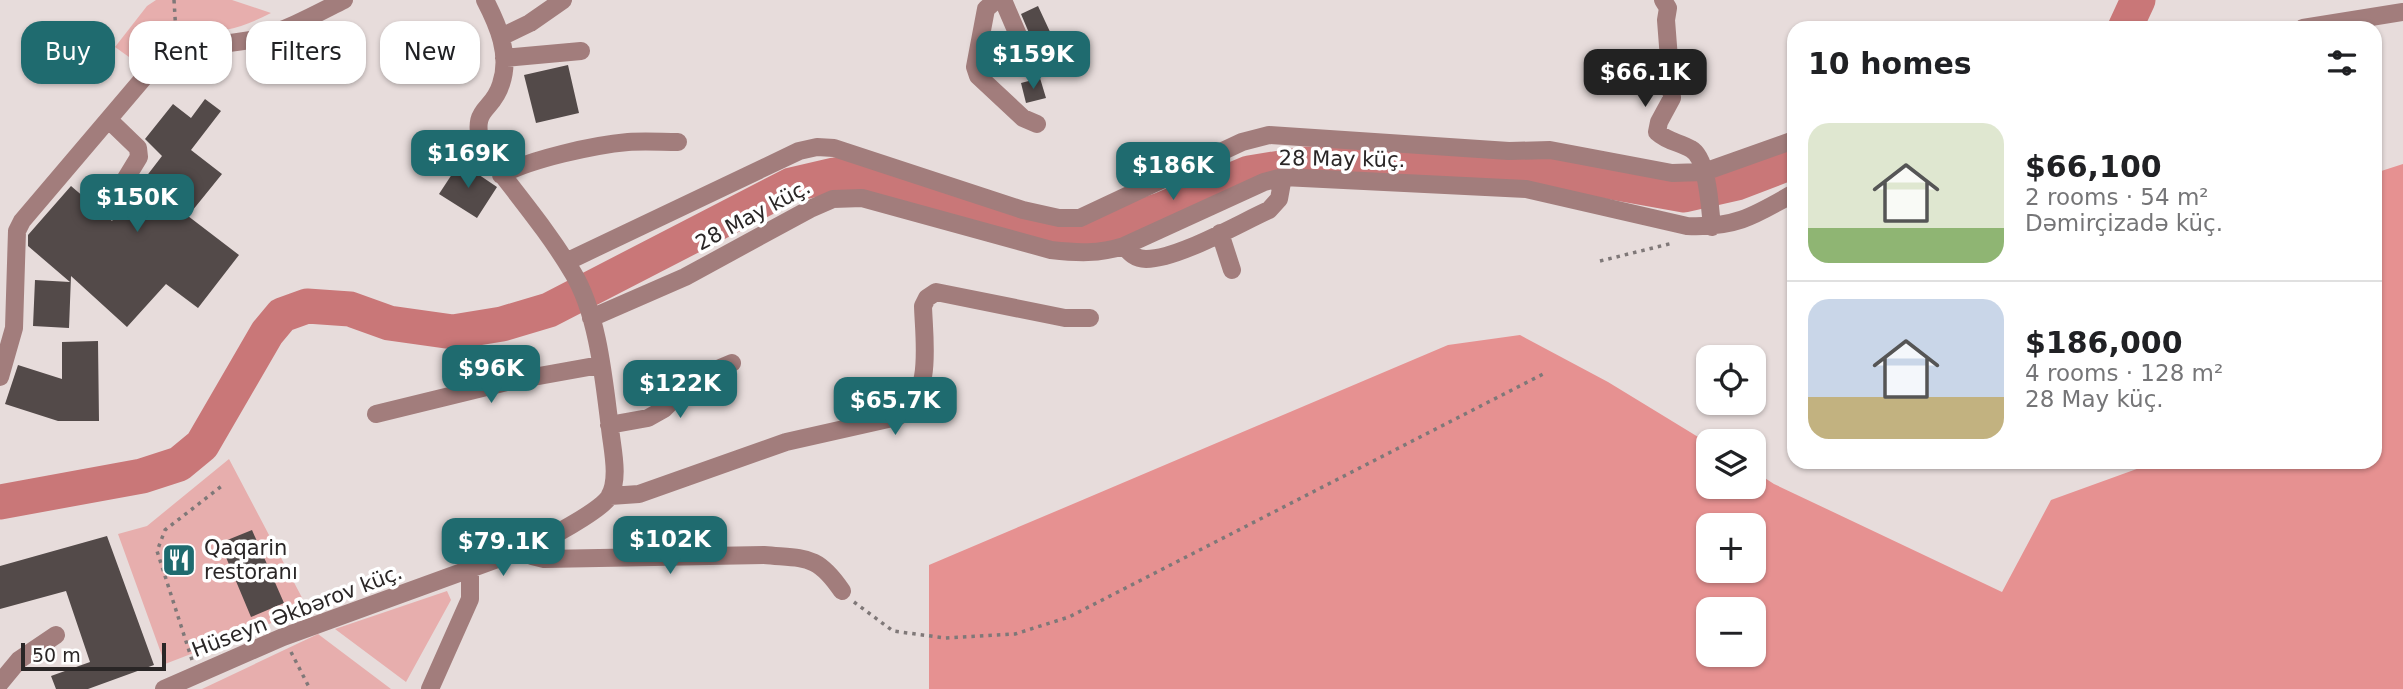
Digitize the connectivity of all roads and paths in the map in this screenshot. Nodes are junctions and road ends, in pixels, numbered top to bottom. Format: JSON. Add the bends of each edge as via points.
{"nodes":[{"id":1,"x":174,"y":0,"type":"edge"},
{"id":2,"x":344,"y":0,"type":"edge"},
{"id":3,"x":485,"y":0,"type":"edge"},
{"id":4,"x":563,"y":0,"type":"edge"},
{"id":5,"x":996,"y":0,"type":"edge"},
{"id":6,"x":1003,"y":0,"type":"edge"},
{"id":7,"x":1663,"y":0,"type":"edge"},
{"id":8,"x":312,"y":7,"type":"edge"},
{"id":9,"x":2403,"y":12,"type":"edge"},
{"id":10,"x":176,"y":21,"type":"edge"},
{"id":11,"x":2347,"y":21,"type":"edge"},
{"id":12,"x":501,"y":37,"type":"junction"},
{"id":13,"x":232,"y":44,"type":"edge"},
{"id":14,"x":581,"y":51,"type":"dead end"},
{"id":15,"x":504,"y":58,"type":"junction"},
{"id":16,"x":1031,"y":63,"type":"dead end"},
{"id":17,"x":140,"y":84,"type":"edge"},
{"id":18,"x":110,"y":121,"type":"junction"},
{"id":19,"x":1037,"y":124,"type":"dead end"},
{"id":20,"x":678,"y":142,"type":"dead end"},
{"id":21,"x":1787,"y":143,"type":"edge"},
{"id":22,"x":501,"y":175,"type":"junction"},
{"id":23,"x":1705,"y":176,"type":"junction"},
{"id":24,"x":1283,"y":177,"type":"junction"},
{"id":25,"x":1787,"y":197,"type":"edge"},
{"id":26,"x":114,"y":198,"type":"dead end"},
{"id":27,"x":1711,"y":218,"type":"junction"},
{"id":28,"x":1688,"y":226,"type":"junction"},
{"id":29,"x":1220,"y":233,"type":"junction"},
{"id":30,"x":8,"y":237,"type":"edge"},
{"id":31,"x":1124,"y":246,"type":"junction"},
{"id":32,"x":1600,"y":261,"type":"dead end"},
{"id":33,"x":570,"y":268,"type":"junction"},
{"id":34,"x":1232,"y":270,"type":"dead end"},
{"id":35,"x":589,"y":311,"type":"junction"},
{"id":36,"x":1090,"y":318,"type":"dead end"},
{"id":37,"x":732,"y":363,"type":"dead end"},
{"id":38,"x":600,"y":365,"type":"junction"},
{"id":39,"x":1545,"y":373,"type":"dead end"},
{"id":40,"x":0,"y":377,"type":"edge"},
{"id":41,"x":376,"y":414,"type":"dead end"},
{"id":42,"x":610,"y":425,"type":"junction"},
{"id":43,"x":223,"y":485,"type":"dead end"},
{"id":44,"x":610,"y":496,"type":"junction"},
{"id":45,"x":528,"y":548,"type":"junction"},
{"id":46,"x":470,"y":569,"type":"junction"},
{"id":47,"x":842,"y":591,"type":"joint"},
{"id":48,"x":56,"y":635,"type":"dead end"},
{"id":49,"x":283,"y":637,"type":"junction"},
{"id":50,"x":197,"y":675,"type":"junction"},
{"id":51,"x":0,"y":683,"type":"edge"},
{"id":52,"x":164,"y":689,"type":"edge"},
{"id":53,"x":310,"y":689,"type":"edge"},
{"id":54,"x":430,"y":689,"type":"edge"}],
"edges":[{"from":1,"to":10,"type":"path"},
{"from":2,"to":8,"type":"street"},
{"from":3,"to":12,"type":"street"},
{"from":4,"to":12,"type":"street"},
{"from":5,"to":19,"type":"street","via":[[986,9],[975,67],[978,76],[1023,118]]},
{"from":6,"to":16,"type":"street"},
{"from":7,"to":23,"type":"street","via":[[1668,8],[1672,97],[1657,132],[1667,141],[1693,150]]},
{"from":8,"to":13,"type":"street","via":[[258,38]]},
{"from":9,"to":11,"type":"street"},
{"from":12,"to":15,"type":"street"},
{"from":14,"to":15,"type":"street"},
{"from":15,"to":22,"type":"street","via":[[501,87],[478,120],[482,148]]},
{"from":17,"to":18,"type":"street"},
{"from":18,"to":26,"type":"street","via":[[138,148],[139,157]]},
{"from":18,"to":30,"type":"street"},
{"from":20,"to":22,"type":"street","via":[[616,144],[526,164]]},
{"from":21,"to":23,"type":"street"},
{"from":22,"to":33,"type":"street"},
{"from":23,"to":27,"type":"street"},
{"from":23,"to":33,"type":"street","via":[[1550,150],[1269,135],[1242,142],[1104,209],[1080,218],[1059,218],[834,148],[817,147],[799,151]]},
{"from":24,"to":28,"type":"street","name":"28 May küç.","via":[[1526,189]]},
{"from":24,"to":29,"type":"street","via":[[1279,199],[1269,210]]},
{"from":24,"to":31,"type":"street","name":"28 May küç."},
{"from":25,"to":27,"type":"street","name":"28 May küç.","via":[[1745,221]]},
{"from":27,"to":28,"type":"street","name":"28 May küç."},
{"from":28,"to":32,"type":"path","via":[[1676,242]]},
{"from":29,"to":31,"type":"street","via":[[1169,256],[1145,260],[1132,256]]},
{"from":29,"to":34,"type":"street"},
{"from":30,"to":40,"type":"street","via":[[13,328]]},
{"from":31,"to":35,"type":"street","name":"28 May küç.","via":[[1081,254],[1051,250],[862,198],[833,199],[685,277]]},
{"from":33,"to":35,"type":"street"},
{"from":35,"to":38,"type":"street"},
{"from":36,"to":44,"type":"street","via":[[1065,318],[936,292],[923,306],[925,367],[908,411],[786,442],[639,494]]},
{"from":37,"to":42,"type":"street","via":[[694,379],[648,418]]},
{"from":38,"to":41,"type":"street"},
{"from":38,"to":42,"type":"street"},
{"from":39,"to":47,"type":"path","via":[[1114,595],[1016,635],[945,638],[893,631]]},
{"from":42,"to":44,"type":"street","via":[[614,464]]},
{"from":43,"to":50,"type":"path","via":[[165,530],[157,551]]},
{"from":44,"to":45,"type":"street","name":"Hüseyn Əkbərov küç."},
{"from":45,"to":46,"type":"street","name":"Hüseyn Əkbərov küç."},
{"from":45,"to":47,"type":"street","via":[[532,556],[544,559],[797,558],[818,562]]},
{"from":46,"to":49,"type":"street","name":"Hüseyn Əkbərov küç."},
{"from":46,"to":54,"type":"street","via":[[470,599]]},
{"from":48,"to":51,"type":"street","via":[[19,660]]},
{"from":49,"to":50,"type":"street","name":"Hüseyn Əkbərov küç."},
{"from":49,"to":53,"type":"path"},
{"from":50,"to":52,"type":"street","name":"Hüseyn Əkbərov küç."}]}
